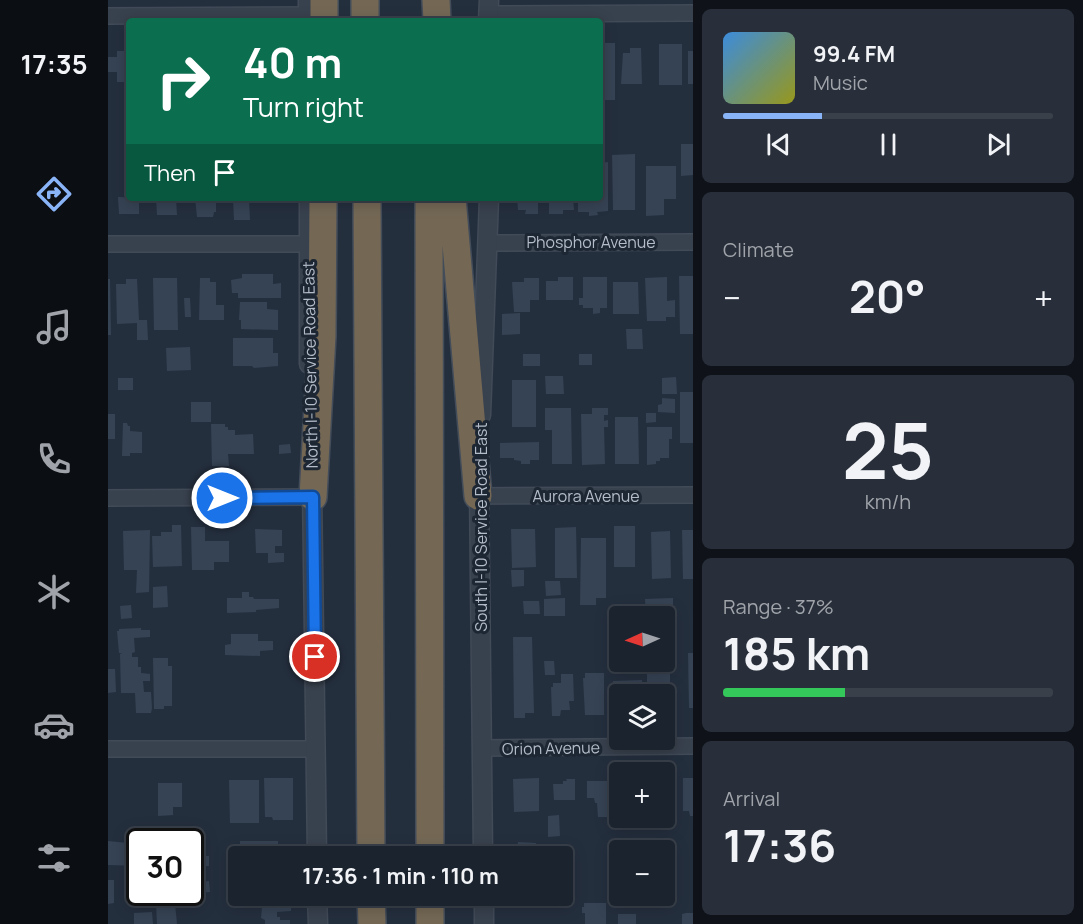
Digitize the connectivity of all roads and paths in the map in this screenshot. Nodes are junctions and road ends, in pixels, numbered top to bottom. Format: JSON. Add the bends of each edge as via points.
{"nodes":[{"id":1,"x":365,"y":0,"type":"edge"},
{"id":2,"x":428,"y":0,"type":"edge"},
{"id":3,"x":436,"y":0,"type":"edge"},
{"id":4,"x":315,"y":11,"type":"edge"},
{"id":5,"x":489,"y":12,"type":"edge"},
{"id":6,"x":693,"y":13,"type":"edge"},
{"id":7,"x":108,"y":16,"type":"edge"},
{"id":8,"x":365,"y":18,"type":"edge"},
{"id":9,"x":428,"y":18,"type":"edge"},
{"id":10,"x":437,"y":18,"type":"edge"},
{"id":11,"x":309,"y":201,"type":"edge"},
{"id":12,"x":323,"y":201,"type":"edge"},
{"id":13,"x":367,"y":201,"type":"edge"},
{"id":14,"x":429,"y":201,"type":"edge"},
{"id":15,"x":452,"y":201,"type":"edge"},
{"id":16,"x":489,"y":201,"type":"edge"},
{"id":17,"x":693,"y":242,"type":"edge"},
{"id":18,"x":108,"y":243,"type":"edge"},
{"id":19,"x":489,"y":243,"type":"junction"},
{"id":20,"x":309,"y":244,"type":"junction"},
{"id":21,"x":693,"y":495,"type":"edge"},
{"id":22,"x":478,"y":496,"type":"junction"},
{"id":23,"x":313,"y":497,"type":"junction"},
{"id":24,"x":108,"y":498,"type":"edge"},
{"id":25,"x":693,"y":746,"type":"edge"},
{"id":26,"x":481,"y":748,"type":"junction"},
{"id":27,"x":316,"y":749,"type":"junction"},
{"id":28,"x":108,"y":750,"type":"edge"},
{"id":29,"x":317,"y":846,"type":"edge"},
{"id":30,"x":371,"y":846,"type":"edge"},
{"id":31,"x":430,"y":846,"type":"edge"},
{"id":32,"x":483,"y":846,"type":"edge"},
{"id":33,"x":372,"y":906,"type":"edge"},
{"id":34,"x":430,"y":906,"type":"edge"},
{"id":35,"x":482,"y":906,"type":"edge"},
{"id":36,"x":484,"y":906,"type":"edge"},
{"id":37,"x":318,"y":908,"type":"edge"},
{"id":38,"x":326,"y":924,"type":"edge"},
{"id":39,"x":372,"y":924,"type":"edge"},
{"id":40,"x":430,"y":924,"type":"edge"},
{"id":41,"x":476,"y":924,"type":"edge"},
{"id":42,"x":484,"y":924,"type":"edge"}],
"edges":[{"from":1,"to":8,"type":"highway"},
{"from":2,"to":9,"type":"highway"},
{"from":3,"to":10,"type":"highway"},
{"from":4,"to":7,"type":"street"},
{"from":5,"to":6,"type":"street"},
{"from":11,"to":20,"type":"street","name":"North I-10 Service Road East"},
{"from":12,"to":23,"type":"highway","via":[[322,336]]},
{"from":13,"to":30,"type":"highway"},
{"from":14,"to":31,"type":"highway"},
{"from":15,"to":22,"type":"highway"},
{"from":16,"to":19,"type":"street","name":"South I-10 Service Road East"},
{"from":17,"to":19,"type":"street","name":"Phosphor Avenue"},
{"from":18,"to":20,"type":"street"},
{"from":19,"to":22,"type":"street","name":"South I-10 Service Road East"},
{"from":20,"to":23,"type":"street","name":"North I-10 Service Road East"},
{"from":21,"to":22,"type":"street","name":"Aurora Avenue"},
{"from":22,"to":26,"type":"street","name":"South I-10 Service Road East"},
{"from":23,"to":24,"type":"street"},
{"from":23,"to":27,"type":"street","name":"North I-10 Service Road East"},
{"from":25,"to":26,"type":"street","name":"Orion Avenue"},
{"from":26,"to":32,"type":"street","name":"South I-10 Service Road East"},
{"from":27,"to":28,"type":"street"},
{"from":27,"to":29,"type":"street","name":"North I-10 Service Road East"},
{"from":33,"to":39,"type":"highway"},
{"from":34,"to":40,"type":"highway"},
{"from":35,"to":41,"type":"street"},
{"from":36,"to":42,"type":"street"},
{"from":37,"to":38,"type":"street"}]}
